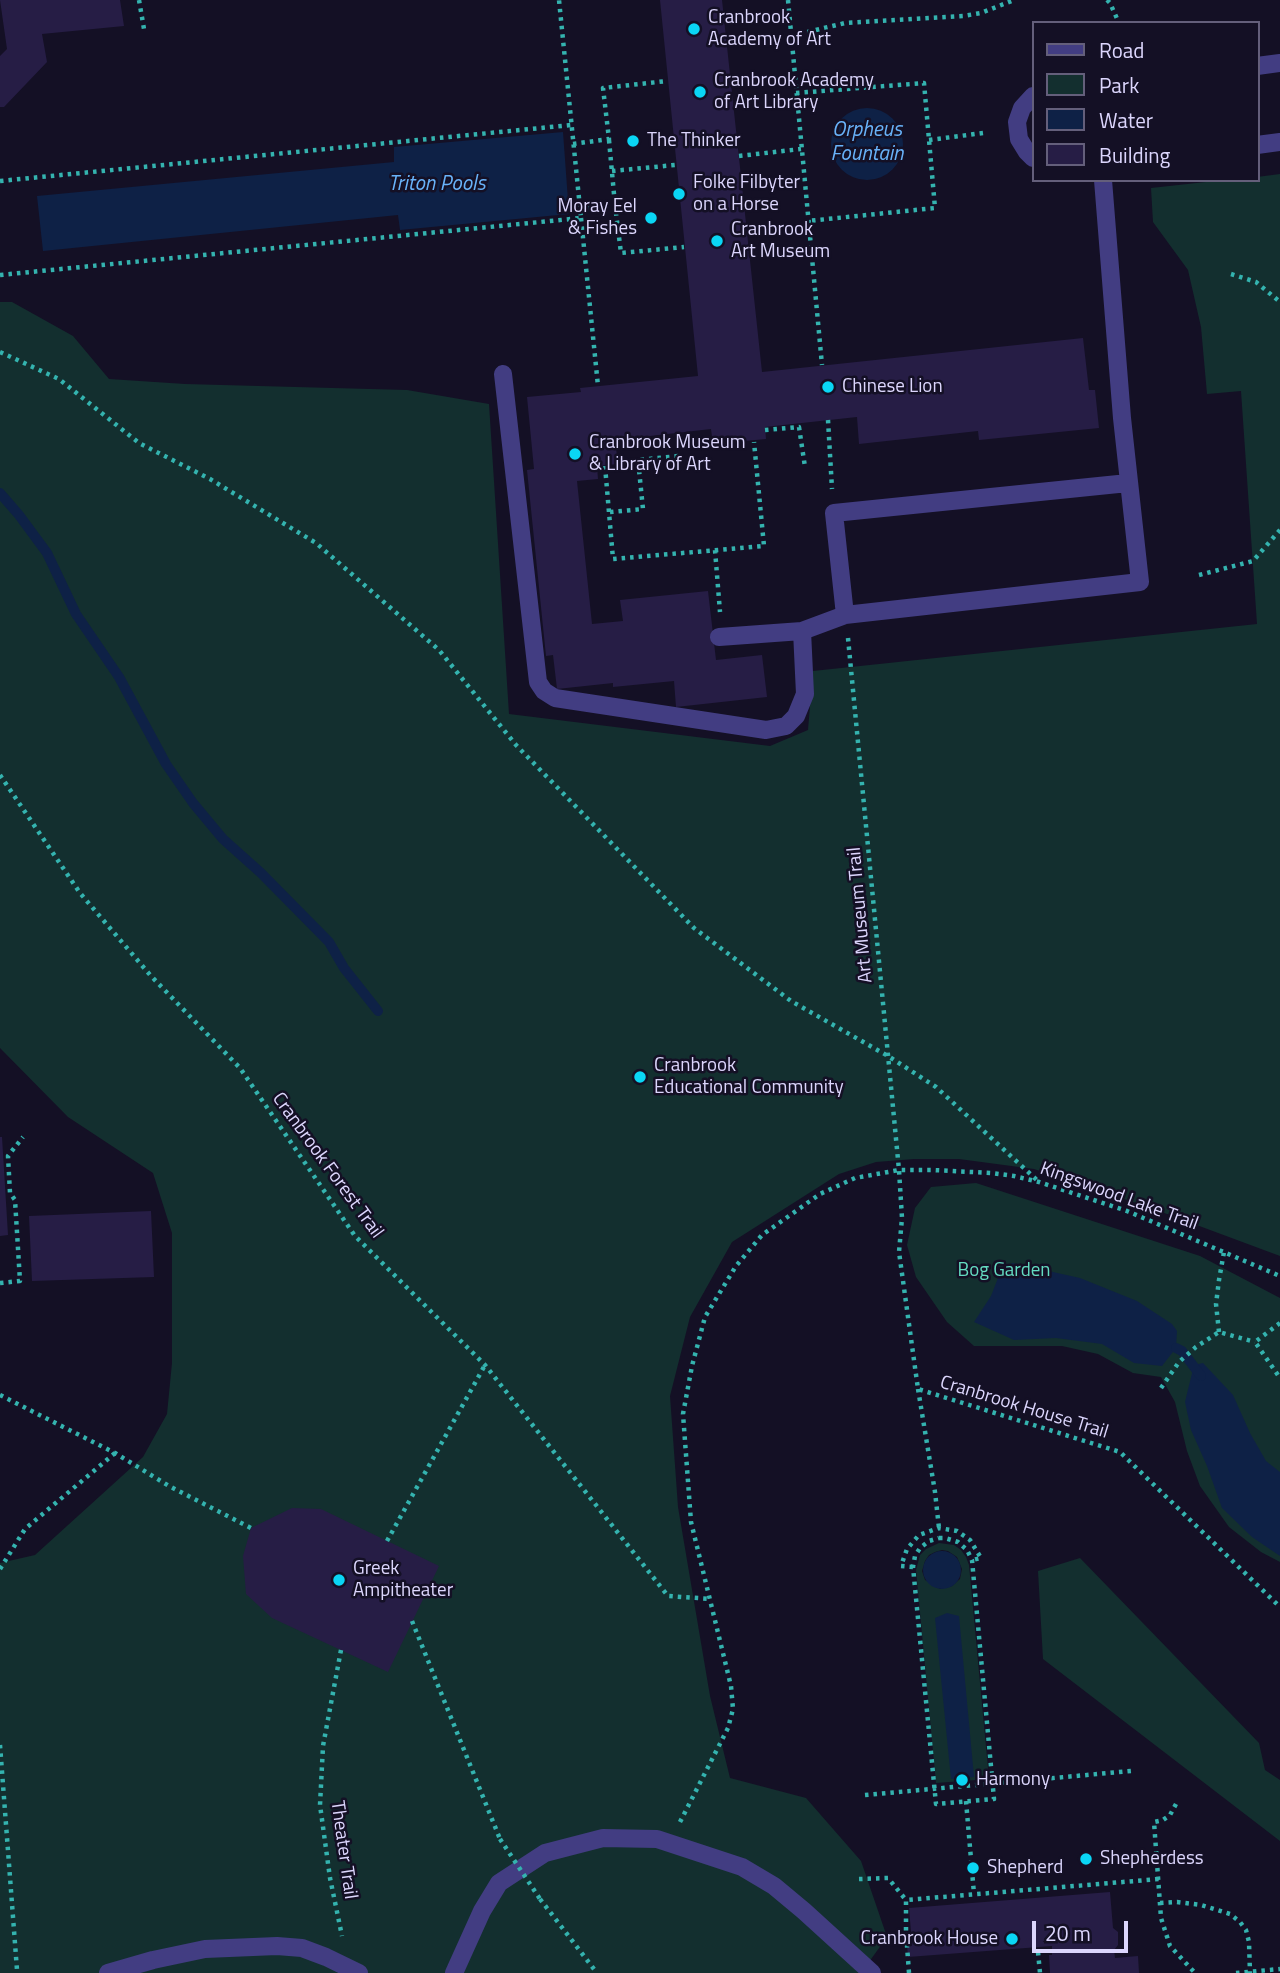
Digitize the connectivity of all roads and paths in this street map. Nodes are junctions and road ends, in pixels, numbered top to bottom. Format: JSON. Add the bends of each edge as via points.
{"nodes":[{"id":1,"x":139,"y":0,"type":"edge"},
{"id":2,"x":559,"y":0,"type":"edge"},
{"id":3,"x":788,"y":0,"type":"edge"},
{"id":4,"x":1014,"y":0,"type":"edge"},
{"id":5,"x":1107,"y":0,"type":"edge"},
{"id":6,"x":1118,"y":21,"type":"edge"},
{"id":7,"x":144,"y":29,"type":"dead end"},
{"id":8,"x":791,"y":36,"type":"junction"},
{"id":9,"x":1280,"y":64,"type":"edge"},
{"id":10,"x":1259,"y":66,"type":"edge"},
{"id":11,"x":667,"y":81,"type":"dead end"},
{"id":12,"x":796,"y":93,"type":"junction"},
{"id":13,"x":1032,"y":97,"type":"edge"},
{"id":14,"x":570,"y":125,"type":"junction"},
{"id":15,"x":983,"y":133,"type":"dead end"},
{"id":16,"x":609,"y":139,"type":"junction"},
{"id":17,"x":929,"y":140,"type":"junction"},
{"id":18,"x":1280,"y":142,"type":"edge"},
{"id":19,"x":573,"y":144,"type":"junction"},
{"id":20,"x":1259,"y":145,"type":"edge"},
{"id":21,"x":801,"y":149,"type":"junction"},
{"id":22,"x":739,"y":156,"type":"dead end"},
{"id":23,"x":1032,"y":157,"type":"edge"},
{"id":24,"x":676,"y":165,"type":"dead end"},
{"id":25,"x":612,"y":171,"type":"junction"},
{"id":26,"x":0,"y":181,"type":"edge"},
{"id":27,"x":1103,"y":182,"type":"edge"},
{"id":28,"x":615,"y":205,"type":"junction"},
{"id":29,"x":580,"y":209,"type":"junction"},
{"id":30,"x":581,"y":218,"type":"junction"},
{"id":31,"x":808,"y":221,"type":"junction"},
{"id":32,"x":684,"y":247,"type":"dead end"},
{"id":33,"x":1231,"y":274,"type":"dead end"},
{"id":34,"x":0,"y":275,"type":"edge"},
{"id":35,"x":1280,"y":302,"type":"edge"},
{"id":36,"x":0,"y":352,"type":"edge"},
{"id":37,"x":822,"y":365,"type":"dead end"},
{"id":38,"x":503,"y":374,"type":"dead end"},
{"id":39,"x":598,"y":386,"type":"dead end"},
{"id":40,"x":828,"y":420,"type":"dead end"},
{"id":41,"x":765,"y":430,"type":"dead end"},
{"id":42,"x":754,"y":442,"type":"dead end"},
{"id":43,"x":679,"y":456,"type":"dead end"},
{"id":44,"x":605,"y":466,"type":"dead end"},
{"id":45,"x":805,"y":467,"type":"dead end"},
{"id":46,"x":1128,"y":483,"type":"junction"},
{"id":47,"x":610,"y":512,"type":"junction"},
{"id":48,"x":834,"y":513,"type":"junction"},
{"id":49,"x":1280,"y":530,"type":"edge"},
{"id":50,"x":715,"y":550,"type":"junction"},
{"id":51,"x":1199,"y":575,"type":"dead end"},
{"id":52,"x":845,"y":615,"type":"junction"},
{"id":53,"x":802,"y":631,"type":"junction"},
{"id":54,"x":721,"y":637,"type":"joint"},
{"id":55,"x":851,"y":658,"type":"dead end"},
{"id":56,"x":0,"y":775,"type":"edge"},
{"id":57,"x":888,"y":1056,"type":"junction"},
{"id":58,"x":23,"y":1137,"type":"dead end"},
{"id":59,"x":899,"y":1170,"type":"junction"},
{"id":60,"x":1039,"y":1182,"type":"junction"},
{"id":61,"x":1224,"y":1252,"type":"junction"},
{"id":62,"x":1280,"y":1276,"type":"edge"},
{"id":63,"x":0,"y":1283,"type":"edge"},
{"id":64,"x":1280,"y":1323,"type":"edge"},
{"id":65,"x":1219,"y":1332,"type":"junction"},
{"id":66,"x":1255,"y":1342,"type":"junction"},
{"id":67,"x":485,"y":1365,"type":"junction"},
{"id":68,"x":1280,"y":1378,"type":"edge"},
{"id":69,"x":1161,"y":1388,"type":"dead end"},
{"id":70,"x":918,"y":1389,"type":"junction"},
{"id":71,"x":0,"y":1395,"type":"edge"},
{"id":72,"x":116,"y":1453,"type":"junction"},
{"id":73,"x":251,"y":1528,"type":"dead end"},
{"id":74,"x":939,"y":1528,"type":"junction"},
{"id":75,"x":387,"y":1541,"type":"dead end"},
{"id":76,"x":972,"y":1560,"type":"junction"},
{"id":77,"x":913,"y":1567,"type":"junction"},
{"id":78,"x":0,"y":1569,"type":"edge"},
{"id":79,"x":710,"y":1599,"type":"junction"},
{"id":80,"x":1280,"y":1607,"type":"edge"},
{"id":81,"x":412,"y":1621,"type":"dead end"},
{"id":82,"x":341,"y":1650,"type":"dead end"},
{"id":83,"x":0,"y":1745,"type":"edge"},
{"id":84,"x":1130,"y":1771,"type":"dead end"},
{"id":85,"x":993,"y":1784,"type":"junction"},
{"id":86,"x":934,"y":1789,"type":"junction"},
{"id":87,"x":865,"y":1795,"type":"dead end"},
{"id":88,"x":966,"y":1801,"type":"junction"},
{"id":89,"x":1176,"y":1804,"type":"dead end"},
{"id":90,"x":670,"y":1842,"type":"junction"},
{"id":91,"x":859,"y":1879,"type":"dead end"},
{"id":92,"x":1159,"y":1879,"type":"junction"},
{"id":93,"x":974,"y":1894,"type":"junction"},
{"id":94,"x":906,"y":1900,"type":"junction"},
{"id":95,"x":1160,"y":1903,"type":"junction"},
{"id":96,"x":1038,"y":1952,"type":"dead end"},
{"id":97,"x":1280,"y":1969,"type":"edge"},
{"id":98,"x":17,"y":1970,"type":"dead end"},
{"id":99,"x":355,"y":1971,"type":"edge"},
{"id":100,"x":1250,"y":1972,"type":"edge"},
{"id":101,"x":108,"y":1973,"type":"edge"},
{"id":102,"x":454,"y":1973,"type":"edge"},
{"id":103,"x":597,"y":1973,"type":"edge"},
{"id":104,"x":872,"y":1973,"type":"edge"},
{"id":105,"x":909,"y":1973,"type":"edge"},
{"id":106,"x":1040,"y":1973,"type":"edge"},
{"id":107,"x":1195,"y":1973,"type":"edge"},
{"id":108,"x":1236,"y":1973,"type":"edge"}],
"edges":[{"from":1,"to":7,"type":"path"},
{"from":2,"to":14,"type":"path"},
{"from":3,"to":8,"type":"path"},
{"from":4,"to":8,"type":"path","via":[[972,14],[845,23]]},
{"from":5,"to":6,"type":"path"},
{"from":8,"to":12,"type":"path"},
{"from":9,"to":10,"type":"lane"},
{"from":11,"to":16,"type":"path","via":[[603,88]]},
{"from":12,"to":17,"type":"path","via":[[924,83]]},
{"from":12,"to":21,"type":"path"},
{"from":13,"to":23,"type":"lane","via":[[1017,122],[1019,139]]},
{"from":14,"to":19,"type":"path"},
{"from":14,"to":26,"type":"path"},
{"from":15,"to":17,"type":"path"},
{"from":16,"to":19,"type":"path"},
{"from":16,"to":25,"type":"path"},
{"from":17,"to":31,"type":"path","via":[[935,208]]},
{"from":18,"to":20,"type":"lane"},
{"from":19,"to":29,"type":"path"},
{"from":21,"to":22,"type":"path"},
{"from":21,"to":31,"type":"path"},
{"from":24,"to":25,"type":"path"},
{"from":25,"to":28,"type":"path"},
{"from":27,"to":46,"type":"lane"},
{"from":28,"to":29,"type":"path"},
{"from":28,"to":32,"type":"path","via":[[621,253]]},
{"from":29,"to":30,"type":"path"},
{"from":30,"to":34,"type":"path"},
{"from":30,"to":39,"type":"path"},
{"from":31,"to":37,"type":"path"},
{"from":33,"to":35,"type":"path","via":[[1256,282]]},
{"from":36,"to":57,"type":"path","via":[[59,379],[139,443],[316,543],[439,650],[516,745],[694,928],[790,1001]]},
{"from":38,"to":53,"type":"lane","via":[[538,682],[544,691],[555,698],[766,730],[786,726],[805,694]]},
{"from":40,"to":48,"type":"path"},
{"from":41,"to":45,"type":"path","via":[[799,426]]},
{"from":42,"to":50,"type":"path","via":[[764,546]]},
{"from":43,"to":47,"type":"path","via":[[638,460],[643,509]]},
{"from":44,"to":47,"type":"path"},
{"from":46,"to":48,"type":"lane"},
{"from":46,"to":52,"type":"lane","via":[[1140,582]]},
{"from":47,"to":50,"type":"path","via":[[613,559]]},
{"from":48,"to":52,"type":"lane"},
{"from":49,"to":51,"type":"path","via":[[1253,561]]},
{"from":50,"to":54,"type":"path"},
{"from":52,"to":53,"type":"lane"},
{"from":53,"to":54,"type":"lane"},
{"from":55,"to":57,"type":"path","name":"Art Museum Trail"},
{"from":56,"to":67,"type":"path","name":"Cranbrook Forest Trail","via":[[80,892],[150,976],[240,1068],[355,1236]]},
{"from":57,"to":59,"type":"path","name":"Art Museum Trail"},
{"from":57,"to":60,"type":"path","via":[[936,1087]]},
{"from":58,"to":63,"type":"path","via":[[8,1156],[20,1281]]},
{"from":59,"to":60,"type":"path","name":"Kingswood Lake Trail","via":[[992,1173]]},
{"from":59,"to":70,"type":"path","name":"Cranbrook House Trail","via":[[899,1252]]},
{"from":59,"to":79,"type":"path","via":[[855,1178],[820,1194],[762,1235],[736,1266],[705,1317],[683,1414],[691,1522]]},
{"from":60,"to":61,"type":"path","name":"Kingswood Lake Trail","via":[[1127,1211]]},
{"from":61,"to":62,"type":"path","name":"Kingswood Lake Trail"},
{"from":61,"to":65,"type":"path","via":[[1216,1304]]},
{"from":64,"to":66,"type":"path"},
{"from":65,"to":66,"type":"path"},
{"from":65,"to":69,"type":"path","via":[[1179,1362]]},
{"from":66,"to":68,"type":"path"},
{"from":67,"to":75,"type":"path"},
{"from":67,"to":79,"type":"path","name":"Cranbrook Forest Trail","via":[[668,1596]]},
{"from":70,"to":74,"type":"path"},
{"from":70,"to":80,"type":"path","name":"Cranbrook House Trail","via":[[1121,1452]]},
{"from":71,"to":72,"type":"path"},
{"from":72,"to":73,"type":"path"},
{"from":72,"to":78,"type":"path","via":[[25,1528]]},
{"from":74,"to":76,"type":"path","via":[[957,1531],[970,1540],[981,1558]]},
{"from":74,"to":77,"type":"path","via":[[919,1535],[907,1549],[901,1566]]},
{"from":76,"to":77,"type":"path","via":[[958,1542],[939,1538],[920,1548]]},
{"from":76,"to":85,"type":"path"},
{"from":77,"to":86,"type":"path"},
{"from":79,"to":90,"type":"path","via":[[733,1709],[728,1728]]},
{"from":81,"to":103,"type":"path","bridge":true,"via":[[500,1839]]},
{"from":82,"to":99,"type":"path","name":"Theater Trail","via":[[323,1746],[320,1805],[345,1950]]},
{"from":83,"to":98,"type":"path"},
{"from":84,"to":85,"type":"path"},
{"from":85,"to":86,"type":"path"},
{"from":85,"to":88,"type":"path","via":[[994,1799]]},
{"from":86,"to":87,"type":"path"},
{"from":86,"to":88,"type":"path","via":[[936,1804]]},
{"from":88,"to":93,"type":"path"},
{"from":89,"to":92,"type":"path","via":[[1170,1815],[1154,1822]]},
{"from":90,"to":102,"type":"lane","via":[[603,1838],[545,1853],[499,1883]]},
{"from":90,"to":104,"type":"lane","via":[[742,1867],[774,1886]]},
{"from":91,"to":94,"type":"path","via":[[888,1878]]},
{"from":92,"to":93,"type":"path"},
{"from":92,"to":95,"type":"path"},
{"from":93,"to":94,"type":"path"},
{"from":94,"to":105,"type":"path"},
{"from":95,"to":100,"type":"path","via":[[1201,1905],[1230,1914],[1245,1930]]},
{"from":95,"to":107,"type":"path","via":[[1170,1946]]},
{"from":96,"to":106,"type":"path"},
{"from":97,"to":100,"type":"path"},
{"from":99,"to":101,"type":"lane","via":[[302,1948],[277,1946],[205,1949]]},
{"from":100,"to":108,"type":"path"}]}
